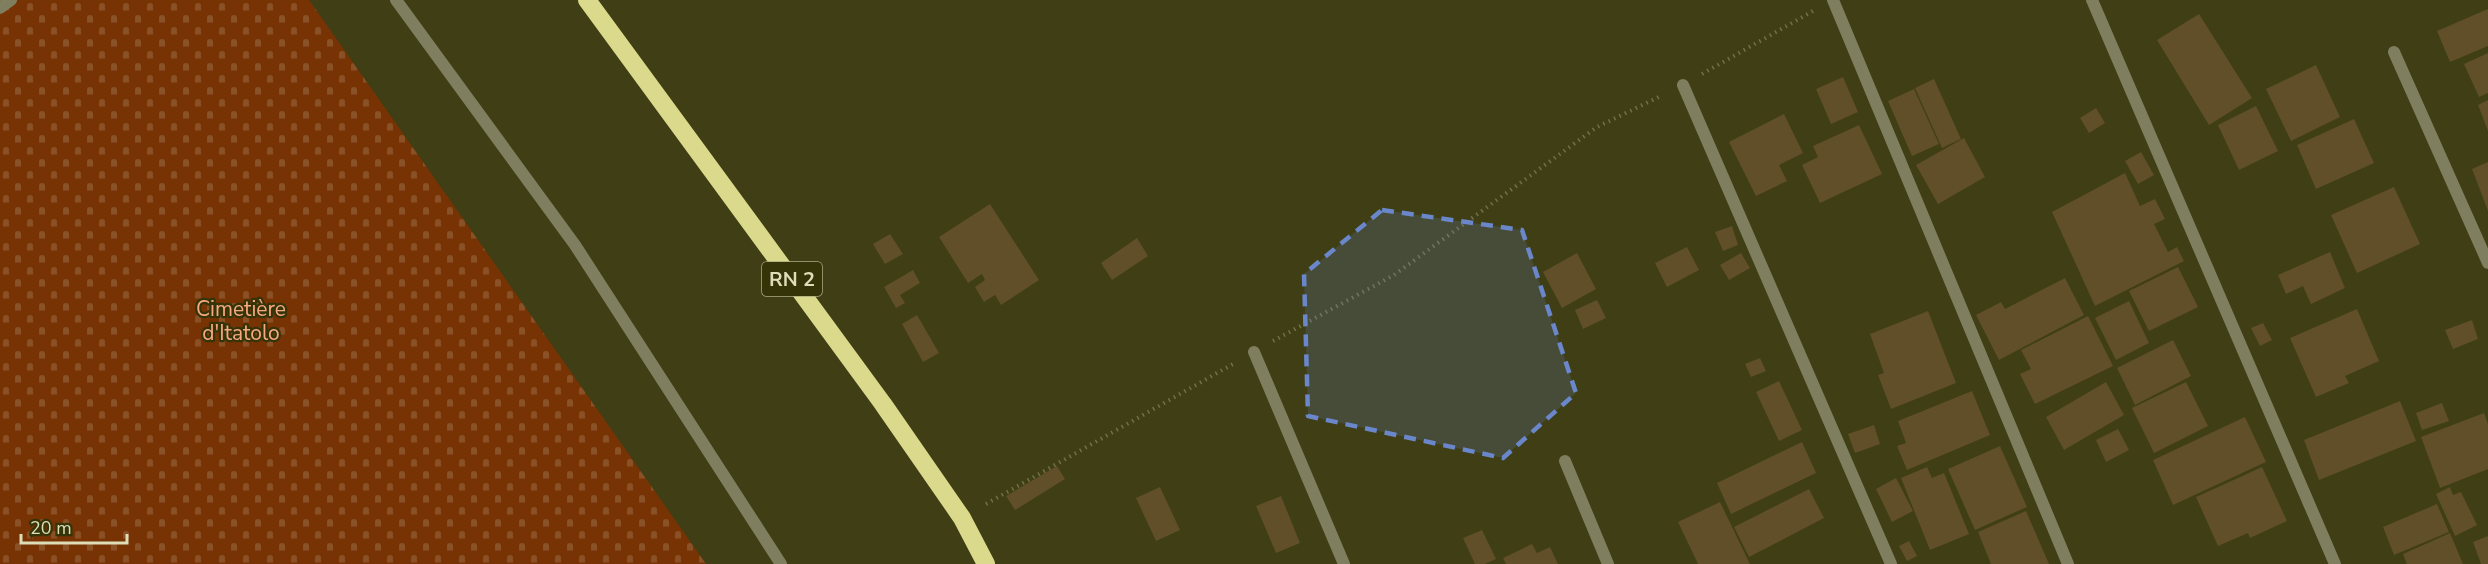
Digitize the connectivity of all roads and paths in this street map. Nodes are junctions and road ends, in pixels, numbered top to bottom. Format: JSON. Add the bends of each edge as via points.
{"nodes":[{"id":1,"x":11,"y":0,"type":"edge"},
{"id":2,"x":396,"y":0,"type":"edge"},
{"id":3,"x":587,"y":0,"type":"edge"},
{"id":4,"x":2092,"y":0,"type":"edge"},
{"id":5,"x":1827,"y":3,"type":"edge"},
{"id":6,"x":0,"y":8,"type":"edge"},
{"id":7,"x":2394,"y":52,"type":"dead end"},
{"id":8,"x":1683,"y":85,"type":"junction"},
{"id":9,"x":2488,"y":263,"type":"edge"},
{"id":10,"x":1254,"y":352,"type":"junction"},
{"id":11,"x":1565,"y":461,"type":"dead end"},
{"id":12,"x":962,"y":518,"type":"junction"},
{"id":13,"x":781,"y":564,"type":"edge"},
{"id":14,"x":986,"y":564,"type":"edge"},
{"id":15,"x":1344,"y":564,"type":"edge"},
{"id":16,"x":1608,"y":564,"type":"edge"},
{"id":17,"x":1891,"y":564,"type":"edge"},
{"id":18,"x":2068,"y":564,"type":"edge"},
{"id":19,"x":2335,"y":564,"type":"edge"}],
"edges":[{"from":1,"to":6,"type":"street"},
{"from":2,"to":13,"type":"street","via":[[575,245]]},
{"from":3,"to":12,"type":"highway","number":"RN 2"},
{"from":4,"to":19,"type":"street"},
{"from":5,"to":8,"type":"path"},
{"from":5,"to":18,"type":"street"},
{"from":7,"to":9,"type":"street"},
{"from":8,"to":10,"type":"path","via":[[1598,127],[1394,275]]},
{"from":8,"to":17,"type":"street"},
{"from":10,"to":12,"type":"path"},
{"from":10,"to":15,"type":"street"},
{"from":11,"to":16,"type":"street"},
{"from":12,"to":14,"type":"highway","number":"RN 2"}]}
